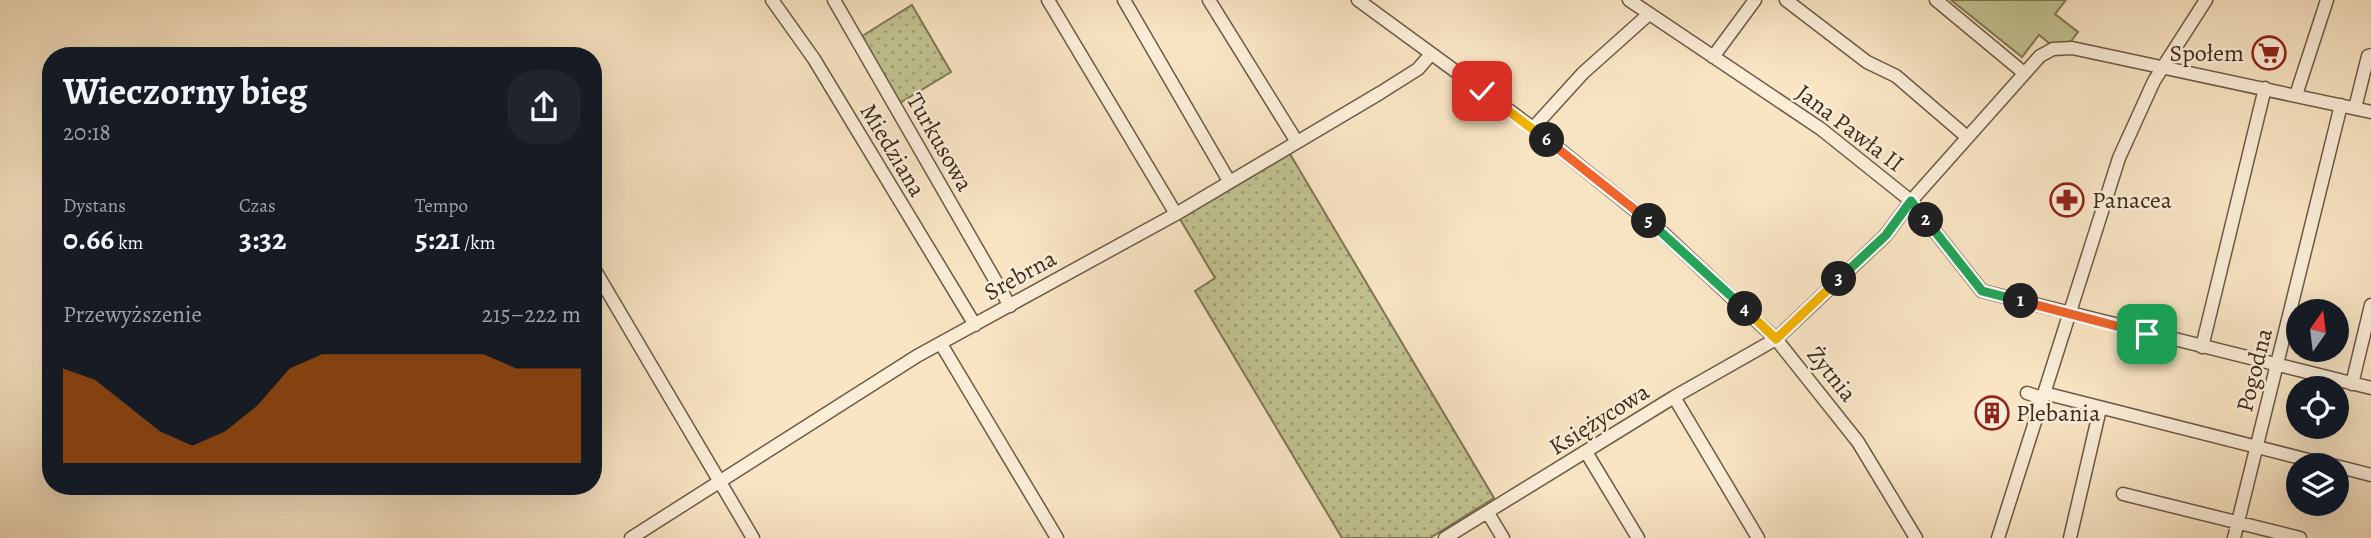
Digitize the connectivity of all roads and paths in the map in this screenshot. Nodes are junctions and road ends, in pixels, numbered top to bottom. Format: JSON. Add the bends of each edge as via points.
{"nodes":[{"id":1,"x":772,"y":0,"type":"edge"},
{"id":2,"x":834,"y":0,"type":"edge"},
{"id":3,"x":1048,"y":0,"type":"edge"},
{"id":4,"x":1124,"y":0,"type":"edge"},
{"id":5,"x":1209,"y":0,"type":"edge"},
{"id":6,"x":1358,"y":0,"type":"edge"},
{"id":7,"x":1629,"y":0,"type":"edge"},
{"id":8,"x":1755,"y":0,"type":"edge"},
{"id":9,"x":1786,"y":0,"type":"edge"},
{"id":10,"x":1936,"y":0,"type":"edge"},
{"id":11,"x":2206,"y":0,"type":"edge"},
{"id":12,"x":2328,"y":0,"type":"edge"},
{"id":13,"x":1649,"y":14,"type":"junction"},
{"id":14,"x":1431,"y":54,"type":"junction"},
{"id":15,"x":2371,"y":55,"type":"edge"},
{"id":16,"x":1713,"y":57,"type":"junction"},
{"id":17,"x":2162,"y":66,"type":"junction"},
{"id":18,"x":2024,"y":73,"type":"junction"},
{"id":19,"x":2265,"y":88,"type":"junction"},
{"id":20,"x":2296,"y":95,"type":"junction"},
{"id":21,"x":2341,"y":105,"type":"junction"},
{"id":22,"x":2355,"y":108,"type":"junction"},
{"id":23,"x":2371,"y":112,"type":"edge"},
{"id":24,"x":1533,"y":128,"type":"junction"},
{"id":25,"x":1967,"y":137,"type":"junction"},
{"id":26,"x":1297,"y":142,"type":"junction"},
{"id":27,"x":1229,"y":181,"type":"junction"},
{"id":28,"x":1911,"y":201,"type":"junction"},
{"id":29,"x":1176,"y":214,"type":"junction"},
{"id":30,"x":602,"y":282,"type":"edge"},
{"id":31,"x":2371,"y":305,"type":"edge"},
{"id":32,"x":1010,"y":306,"type":"junction"},
{"id":33,"x":2068,"y":314,"type":"junction"},
{"id":34,"x":975,"y":324,"type":"junction"},
{"id":35,"x":1776,"y":339,"type":"junction"},
{"id":36,"x":941,"y":344,"type":"junction"},
{"id":37,"x":2202,"y":347,"type":"junction"},
{"id":38,"x":2277,"y":365,"type":"junction"},
{"id":39,"x":2352,"y":384,"type":"junction"},
{"id":40,"x":2371,"y":388,"type":"edge"},
{"id":41,"x":2027,"y":393,"type":"dead end"},
{"id":42,"x":2043,"y":395,"type":"junction"},
{"id":43,"x":1674,"y":397,"type":"junction"},
{"id":44,"x":2099,"y":409,"type":"junction"},
{"id":45,"x":2256,"y":447,"type":"junction"},
{"id":46,"x":1586,"y":452,"type":"junction"},
{"id":47,"x":2286,"y":454,"type":"edge"},
{"id":48,"x":2349,"y":470,"type":"edge"},
{"id":49,"x":2371,"y":475,"type":"edge"},
{"id":50,"x":720,"y":483,"type":"junction"},
{"id":51,"x":2123,"y":494,"type":"dead end"},
{"id":52,"x":1488,"y":513,"type":"junction"},
{"id":53,"x":2237,"y":523,"type":"junction"},
{"id":54,"x":1999,"y":536,"type":"edge"},
{"id":55,"x":631,"y":538,"type":"edge"},
{"id":56,"x":753,"y":538,"type":"edge"},
{"id":57,"x":1058,"y":538,"type":"edge"},
{"id":58,"x":1445,"y":538,"type":"edge"},
{"id":59,"x":1503,"y":538,"type":"edge"},
{"id":60,"x":1638,"y":538,"type":"edge"},
{"id":61,"x":1758,"y":538,"type":"edge"},
{"id":62,"x":1916,"y":538,"type":"edge"},
{"id":63,"x":2070,"y":538,"type":"edge"},
{"id":64,"x":2234,"y":538,"type":"edge"},
{"id":65,"x":2300,"y":538,"type":"edge"}],
"edges":[{"from":1,"to":34,"type":"street","name":"Miedziana","via":[[814,59]]},
{"from":2,"to":32,"type":"street","name":"Turkusowa"},
{"from":3,"to":29,"type":"street"},
{"from":4,"to":27,"type":"street"},
{"from":5,"to":26,"type":"street"},
{"from":6,"to":14,"type":"street","name":"Żytnia"},
{"from":7,"to":13,"type":"street","name":"Jana Pawła II"},
{"from":8,"to":16,"type":"street"},
{"from":9,"to":25,"type":"street","via":[[1867,62],[1896,76]]},
{"from":10,"to":18,"type":"street"},
{"from":11,"to":17,"type":"street"},
{"from":12,"to":20,"type":"street"},
{"from":13,"to":16,"type":"street","name":"Jana Pawła II"},
{"from":13,"to":24,"type":"street","via":[[1583,73]]},
{"from":14,"to":24,"type":"street","name":"Żytnia"},
{"from":14,"to":26,"type":"street","name":"Srebrna","via":[[1418,69]]},
{"from":15,"to":22,"type":"street"},
{"from":16,"to":28,"type":"street","name":"Jana Pawła II","via":[[1821,129]]},
{"from":17,"to":18,"type":"street","name":"Księżycowa","via":[[2063,47],[2047,52]]},
{"from":17,"to":19,"type":"street","name":"Księżycowa"},
{"from":17,"to":33,"type":"street","via":[[2115,170]]},
{"from":18,"to":25,"type":"street","name":"Księżycowa"},
{"from":19,"to":20,"type":"street","name":"Księżycowa"},
{"from":19,"to":37,"type":"street"},
{"from":20,"to":21,"type":"street","name":"Księżycowa"},
{"from":21,"to":22,"type":"street","name":"Księżycowa"},
{"from":21,"to":38,"type":"street","name":"Pogodna"},
{"from":22,"to":23,"type":"street","name":"Księżycowa"},
{"from":24,"to":35,"type":"street","name":"Żytnia","via":[[1663,233]]},
{"from":25,"to":28,"type":"street","name":"Księżycowa"},
{"from":26,"to":27,"type":"street","name":"Srebrna"},
{"from":27,"to":29,"type":"street","name":"Srebrna"},
{"from":28,"to":33,"type":"street","name":"Jana Pawła II","via":[[1982,291]]},
{"from":28,"to":35,"type":"street","name":"Księżycowa","via":[[1886,235]]},
{"from":29,"to":32,"type":"street","name":"Srebrna"},
{"from":30,"to":50,"type":"street"},
{"from":31,"to":39,"type":"street"},
{"from":32,"to":34,"type":"street","name":"Srebrna"},
{"from":33,"to":37,"type":"street","name":"Jana Pawła II"},
{"from":33,"to":42,"type":"street"},
{"from":34,"to":36,"type":"street","name":"Srebrna"},
{"from":35,"to":43,"type":"street","name":"Księżycowa"},
{"from":35,"to":62,"type":"street","name":"Żytnia","via":[[1858,442]]},
{"from":36,"to":50,"type":"street","name":"Srebrna"},
{"from":36,"to":57,"type":"street"},
{"from":37,"to":38,"type":"street","name":"Jana Pawła II"},
{"from":38,"to":39,"type":"street","name":"Jana Pawła II"},
{"from":38,"to":45,"type":"street","name":"Pogodna"},
{"from":39,"to":40,"type":"street","name":"Jana Pawła II"},
{"from":41,"to":42,"type":"street"},
{"from":42,"to":44,"type":"street"},
{"from":42,"to":54,"type":"street"},
{"from":43,"to":46,"type":"street","name":"Księżycowa"},
{"from":43,"to":61,"type":"street"},
{"from":44,"to":45,"type":"street"},
{"from":44,"to":63,"type":"street"},
{"from":45,"to":47,"type":"street"},
{"from":45,"to":53,"type":"street","name":"Pogodna"},
{"from":46,"to":52,"type":"street","name":"Księżycowa"},
{"from":46,"to":60,"type":"street"},
{"from":48,"to":49,"type":"street"},
{"from":50,"to":55,"type":"street","name":"Srebrna"},
{"from":50,"to":56,"type":"street"},
{"from":51,"to":53,"type":"street"},
{"from":52,"to":58,"type":"street","name":"Księżycowa"},
{"from":52,"to":59,"type":"street"},
{"from":53,"to":64,"type":"street","name":"Pogodna"},
{"from":53,"to":65,"type":"street"}]}
